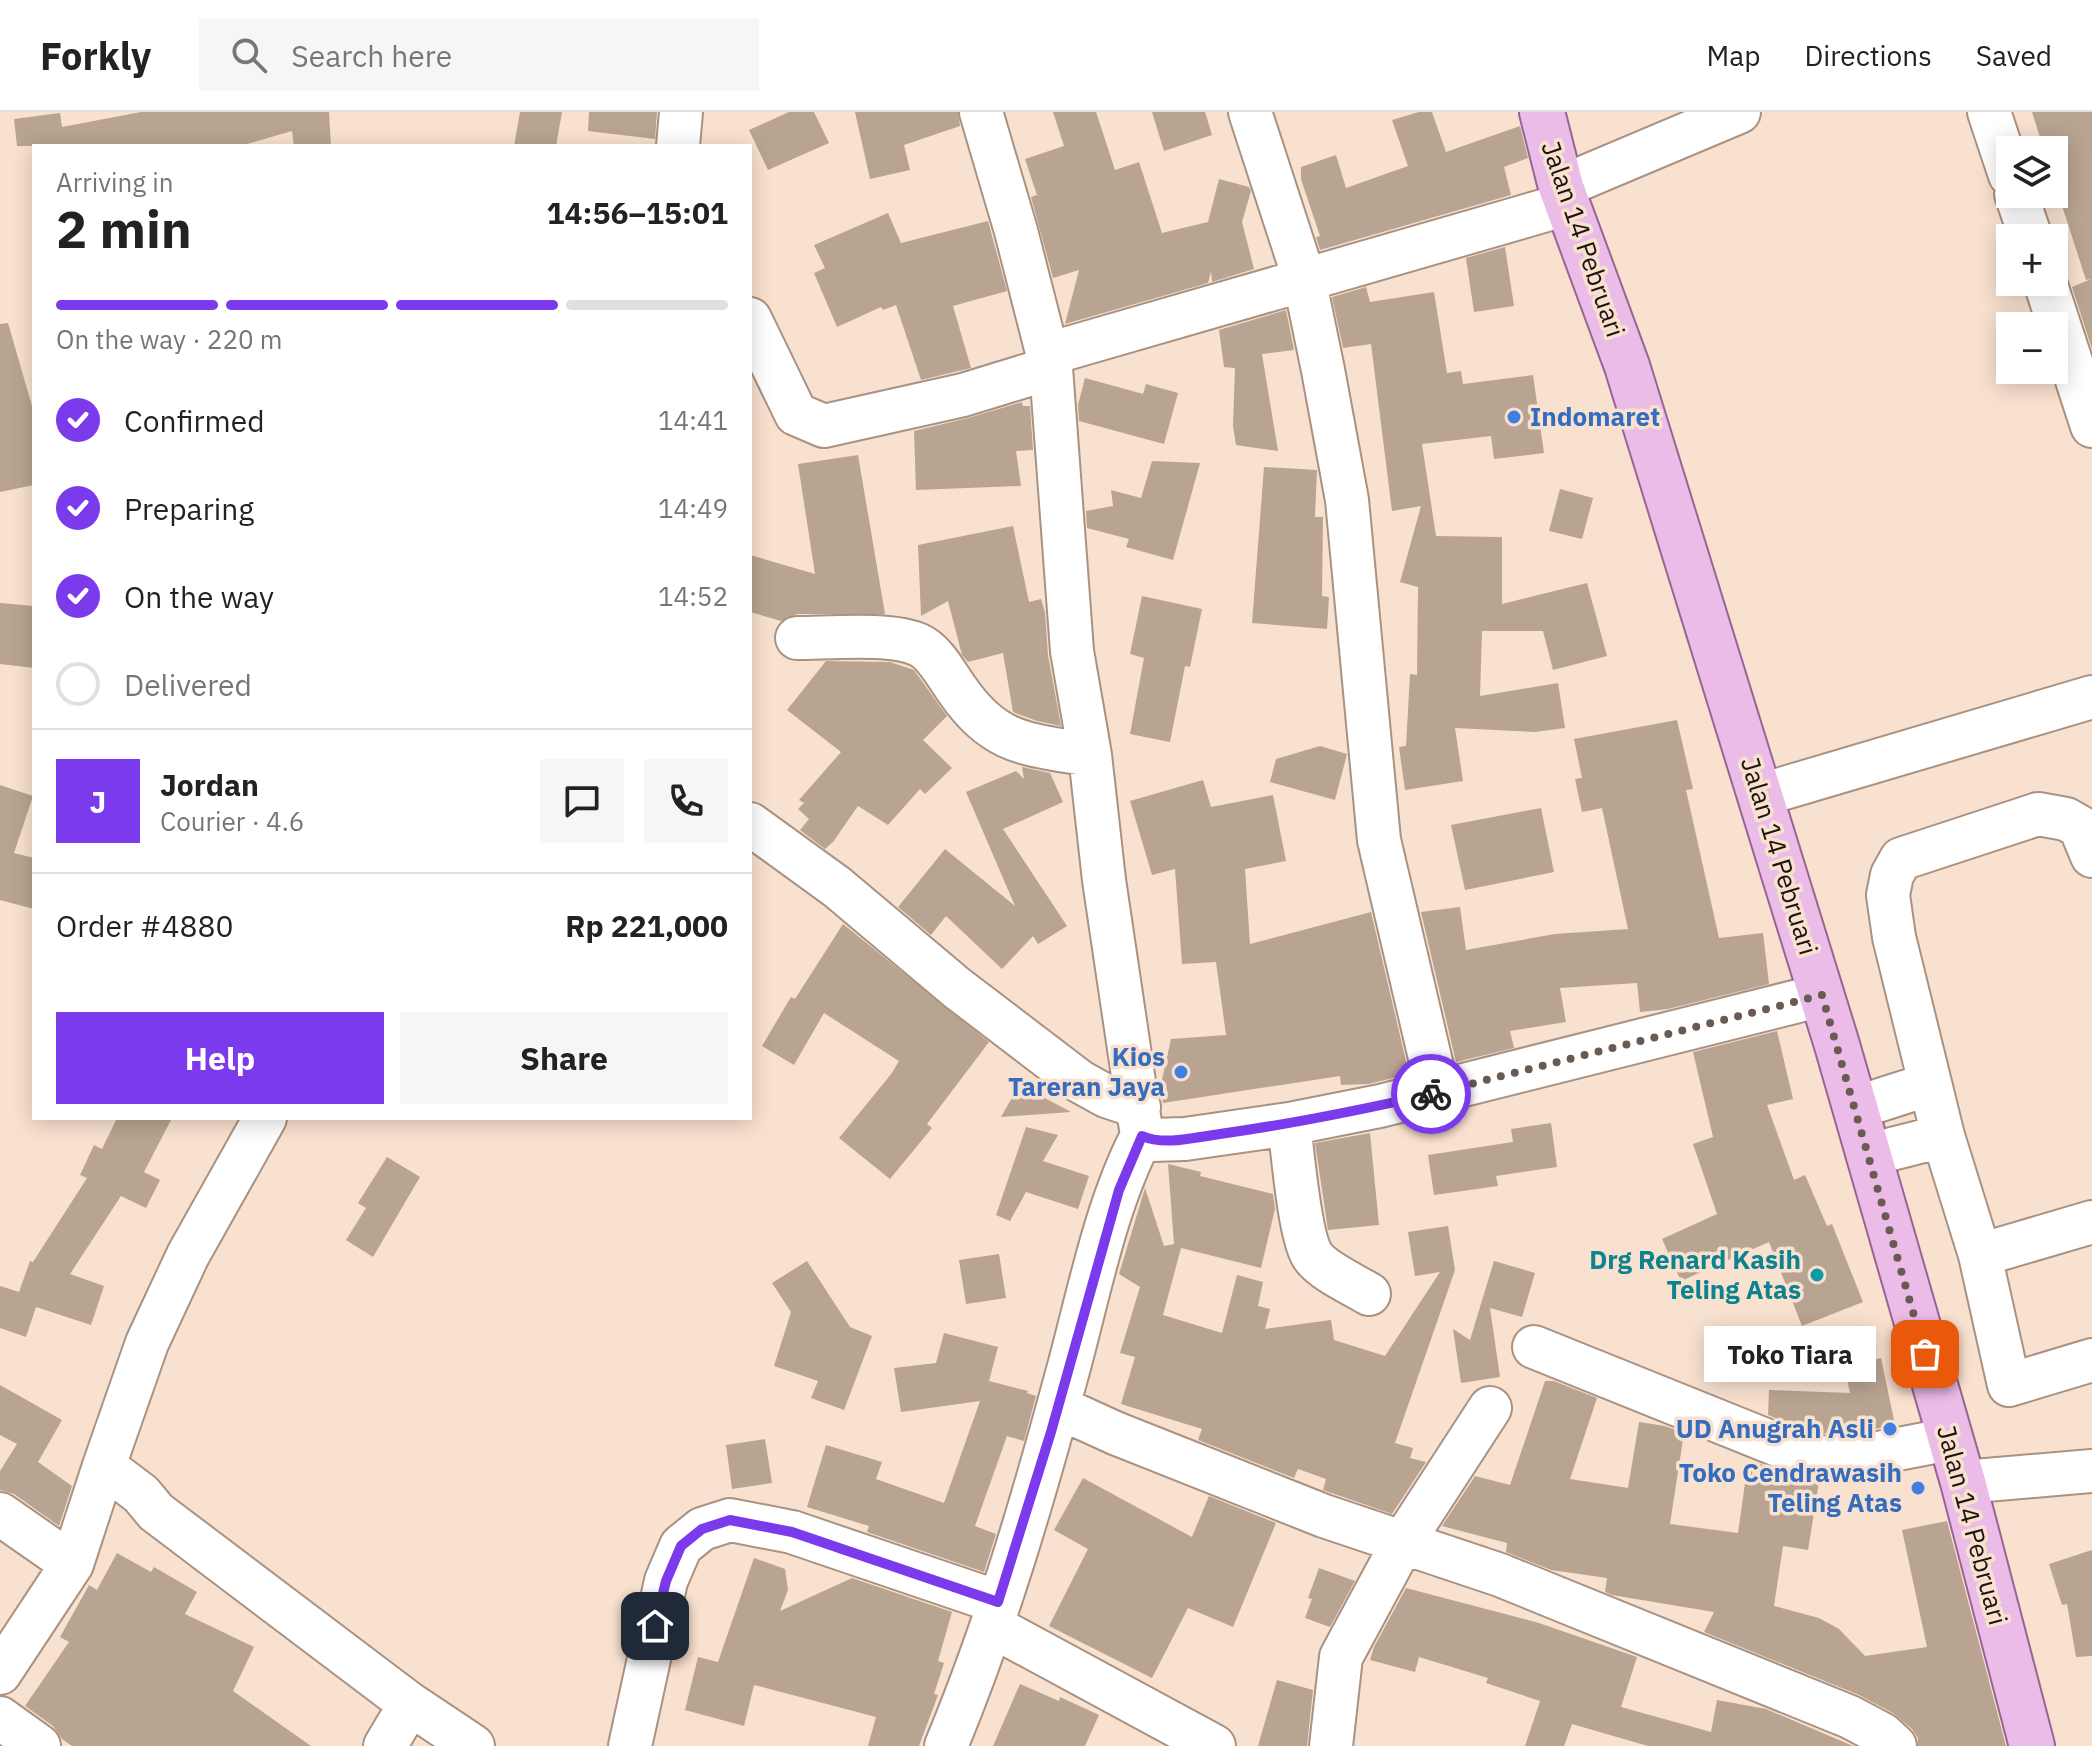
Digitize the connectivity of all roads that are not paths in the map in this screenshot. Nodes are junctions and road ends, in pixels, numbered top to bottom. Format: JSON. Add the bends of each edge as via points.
{"nodes":[{"id":1,"x":681,"y":112,"type":"edge"},
{"id":2,"x":981,"y":112,"type":"edge"},
{"id":3,"x":1250,"y":112,"type":"edge"},
{"id":4,"x":1542,"y":112,"type":"edge"},
{"id":5,"x":1739,"y":112,"type":"edge"},
{"id":6,"x":1989,"y":112,"type":"edge"},
{"id":7,"x":1997,"y":136,"type":"edge"},
{"id":8,"x":678,"y":144,"type":"edge"},
{"id":9,"x":1564,"y":196,"type":"junction"},
{"id":10,"x":1304,"y":278,"type":"junction"},
{"id":11,"x":2050,"y":296,"type":"edge"},
{"id":12,"x":752,"y":327,"type":"edge"},
{"id":13,"x":1050,"y":361,"type":"junction"},
{"id":14,"x":762,"y":369,"type":"edge"},
{"id":15,"x":2092,"y":426,"type":"edge"},
{"id":16,"x":797,"y":638,"type":"dead end"},
{"id":17,"x":2092,"y":697,"type":"edge"},
{"id":18,"x":1090,"y":755,"type":"junction"},
{"id":19,"x":1761,"y":795,"type":"junction"},
{"id":20,"x":752,"y":825,"type":"edge"},
{"id":21,"x":2092,"y":856,"type":"edge"},
{"id":22,"x":1822,"y":995,"type":"junction"},
{"id":23,"x":1930,"y":1084,"type":"junction"},
{"id":24,"x":1438,"y":1092,"type":"junction"},
{"id":25,"x":1855,"y":1108,"type":"junction"},
{"id":26,"x":264,"y":1120,"type":"edge"},
{"id":27,"x":1140,"y":1122,"type":"junction"},
{"id":28,"x":1289,"y":1124,"type":"junction"},
{"id":29,"x":1943,"y":1136,"type":"junction"},
{"id":30,"x":1868,"y":1155,"type":"junction"},
{"id":31,"x":2092,"y":1222,"type":"edge"},
{"id":32,"x":1980,"y":1255,"type":"junction"},
{"id":33,"x":1369,"y":1294,"type":"dead end"},
{"id":34,"x":1534,"y":1347,"type":"dead end"},
{"id":35,"x":2092,"y":1360,"type":"edge"},
{"id":36,"x":1058,"y":1407,"type":"junction"},
{"id":37,"x":1490,"y":1408,"type":"dead end"},
{"id":38,"x":1950,"y":1439,"type":"junction"},
{"id":39,"x":104,"y":1466,"type":"junction"},
{"id":40,"x":2092,"y":1471,"type":"edge"},
{"id":41,"x":1963,"y":1482,"type":"junction"},
{"id":42,"x":0,"y":1514,"type":"edge"},
{"id":43,"x":1403,"y":1542,"type":"junction"},
{"id":44,"x":72,"y":1564,"type":"junction"},
{"id":45,"x":995,"y":1614,"type":"junction"},
{"id":46,"x":0,"y":1673,"type":"edge"},
{"id":47,"x":410,"y":1704,"type":"junction"},
{"id":48,"x":0,"y":1718,"type":"edge"},
{"id":49,"x":39,"y":1746,"type":"edge"},
{"id":50,"x":385,"y":1746,"type":"edge"},
{"id":51,"x":473,"y":1746,"type":"edge"},
{"id":52,"x":630,"y":1746,"type":"edge"},
{"id":53,"x":946,"y":1746,"type":"edge"},
{"id":54,"x":1214,"y":1746,"type":"edge"},
{"id":55,"x":1331,"y":1746,"type":"edge"},
{"id":56,"x":1895,"y":1746,"type":"edge"},
{"id":57,"x":2032,"y":1746,"type":"edge"}],
"edges":[{"from":1,"to":8,"type":"street"},
{"from":2,"to":13,"type":"street"},
{"from":3,"to":10,"type":"street"},
{"from":4,"to":9,"type":"main road","name":"Jalan 14 Pebruari"},
{"from":5,"to":9,"type":"street"},
{"from":6,"to":7,"type":"street"},
{"from":9,"to":10,"type":"street"},
{"from":9,"to":19,"type":"main road","name":"Jalan 14 Pebruari","via":[[1627,366]]},
{"from":10,"to":13,"type":"street"},
{"from":10,"to":24,"type":"street","via":[[1347,500],[1379,840]]},
{"from":11,"to":15,"type":"street"},
{"from":12,"to":14,"type":"street"},
{"from":13,"to":14,"type":"street","via":[[963,395],[824,426],[796,414]]},
{"from":13,"to":18,"type":"street","via":[[1072,651]]},
{"from":16,"to":18,"type":"street","via":[[899,639],[921,645],[991,728],[1013,741]]},
{"from":17,"to":19,"type":"street"},
{"from":18,"to":27,"type":"street"},
{"from":19,"to":22,"type":"main road","name":"Jalan 14 Pebruari"},
{"from":20,"to":27,"type":"street","via":[[837,887],[957,988]]},
{"from":21,"to":23,"type":"street","via":[[2080,827],[2038,814],[1901,859],[1888,895]]},
{"from":22,"to":24,"type":"street"},
{"from":22,"to":25,"type":"main road","name":"Jalan 14 Pebruari"},
{"from":23,"to":25,"type":"street"},
{"from":23,"to":29,"type":"street"},
{"from":24,"to":28,"type":"street"},
{"from":25,"to":30,"type":"main road","name":"Jalan 14 Pebruari"},
{"from":26,"to":39,"type":"street","via":[[188,1255],[147,1343]]},
{"from":27,"to":28,"type":"street","via":[[1151,1140]]},
{"from":27,"to":36,"type":"street"},
{"from":28,"to":33,"type":"street","via":[[1312,1255]]},
{"from":29,"to":30,"type":"street"},
{"from":29,"to":32,"type":"street"},
{"from":30,"to":38,"type":"main road","name":"Jalan 14 Pebruari"},
{"from":31,"to":32,"type":"street"},
{"from":32,"to":35,"type":"street","via":[[2009,1385]]},
{"from":34,"to":38,"type":"street","via":[[1810,1458],[1862,1456]]},
{"from":36,"to":43,"type":"street","via":[[1324,1516]]},
{"from":36,"to":45,"type":"street"},
{"from":37,"to":43,"type":"street"},
{"from":38,"to":41,"type":"main road","name":"Jalan 14 Pebruari"},
{"from":39,"to":44,"type":"street"},
{"from":39,"to":47,"type":"street","via":[[156,1512]]},
{"from":40,"to":41,"type":"street"},
{"from":41,"to":57,"type":"main road","name":"Jalan 14 Pebruari"},
{"from":42,"to":44,"type":"street"},
{"from":43,"to":55,"type":"street","via":[[1341,1657]]},
{"from":43,"to":56,"type":"street","via":[[1500,1575],[1850,1717]]},
{"from":44,"to":46,"type":"street"},
{"from":45,"to":52,"type":"street","via":[[792,1532],[730,1520],[702,1529],[681,1546],[666,1581]]},
{"from":45,"to":53,"type":"street"},
{"from":45,"to":54,"type":"street"},
{"from":47,"to":50,"type":"street"},
{"from":47,"to":51,"type":"street"},
{"from":48,"to":49,"type":"street"}]}
